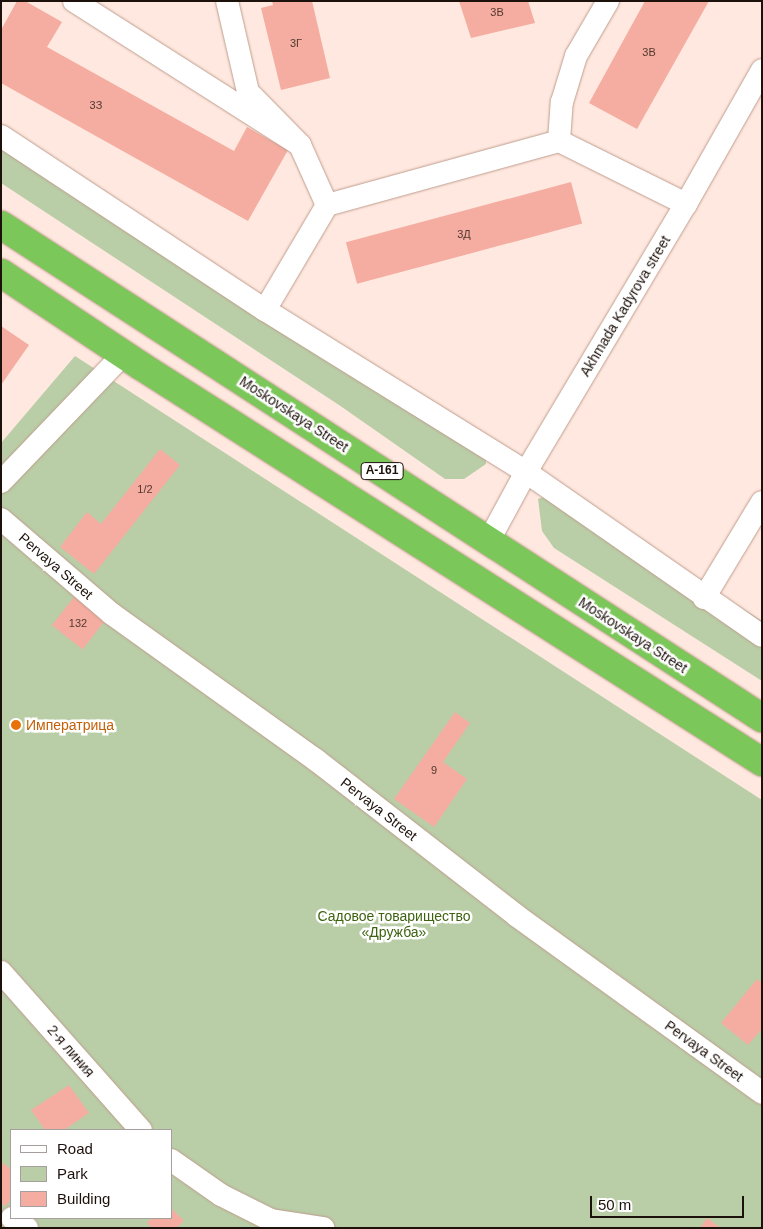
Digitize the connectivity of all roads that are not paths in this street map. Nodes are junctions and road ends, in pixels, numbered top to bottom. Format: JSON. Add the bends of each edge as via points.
{"nodes":[{"id":1,"x":74,"y":1,"type":"edge"},
{"id":2,"x":227,"y":1,"type":"edge"},
{"id":3,"x":608,"y":1,"type":"edge"},
{"id":4,"x":762,"y":70,"type":"edge"},
{"id":5,"x":1,"y":136,"type":"edge"},
{"id":6,"x":559,"y":141,"type":"junction"},
{"id":7,"x":300,"y":145,"type":"junction"},
{"id":8,"x":327,"y":204,"type":"junction"},
{"id":9,"x":686,"y":204,"type":"junction"},
{"id":10,"x":1,"y":225,"type":"edge"},
{"id":11,"x":1,"y":273,"type":"edge"},
{"id":12,"x":265,"y":310,"type":"junction"},
{"id":13,"x":123,"y":355,"type":"junction"},
{"id":14,"x":526,"y":472,"type":"junction"},
{"id":15,"x":1,"y":482,"type":"edge"},
{"id":16,"x":762,"y":502,"type":"edge"},
{"id":17,"x":1,"y":519,"type":"edge"},
{"id":18,"x":488,"y":542,"type":"junction"},
{"id":19,"x":704,"y":598,"type":"junction"},
{"id":20,"x":762,"y":636,"type":"edge"},
{"id":21,"x":762,"y":718,"type":"edge"},
{"id":22,"x":762,"y":762,"type":"edge"},
{"id":23,"x":1,"y":972,"type":"edge"},
{"id":24,"x":762,"y":1094,"type":"edge"},
{"id":25,"x":140,"y":1129,"type":"edge"},
{"id":26,"x":172,"y":1161,"type":"edge"},
{"id":27,"x":14,"y":1219,"type":"edge"},
{"id":28,"x":27,"y":1228,"type":"edge"},
{"id":29,"x":323,"y":1228,"type":"edge"}],
"edges":[{"from":1,"to":7,"type":"street"},
{"from":2,"to":7,"type":"street","via":[[248,92]]},
{"from":3,"to":6,"type":"street","via":[[576,56],[562,102]]},
{"from":4,"to":9,"type":"street","name":"Akhmada Kadyrova street"},
{"from":5,"to":12,"type":"street"},
{"from":6,"to":8,"type":"street"},
{"from":6,"to":9,"type":"street"},
{"from":7,"to":8,"type":"street"},
{"from":8,"to":12,"type":"street"},
{"from":9,"to":14,"type":"street","name":"Akhmada Kadyrova street"},
{"from":10,"to":18,"type":"highway","name":"Moskovskaya Street","number":"А-161"},
{"from":11,"to":13,"type":"highway"},
{"from":12,"to":14,"type":"street"},
{"from":13,"to":15,"type":"street"},
{"from":13,"to":22,"type":"highway"},
{"from":14,"to":18,"type":"street","name":"Akhmada Kadyrova street"},
{"from":14,"to":19,"type":"street"},
{"from":16,"to":19,"type":"street"},
{"from":17,"to":24,"type":"street","name":"Pervaya Street","via":[[112,614],[316,760],[517,916]]},
{"from":18,"to":21,"type":"highway","name":"Moskovskaya Street","number":"А-161"},
{"from":19,"to":20,"type":"street"},
{"from":23,"to":25,"type":"street","name":"2-я линия"},
{"from":26,"to":29,"type":"street","via":[[221,1194],[272,1220]]},
{"from":27,"to":28,"type":"street"}]}
